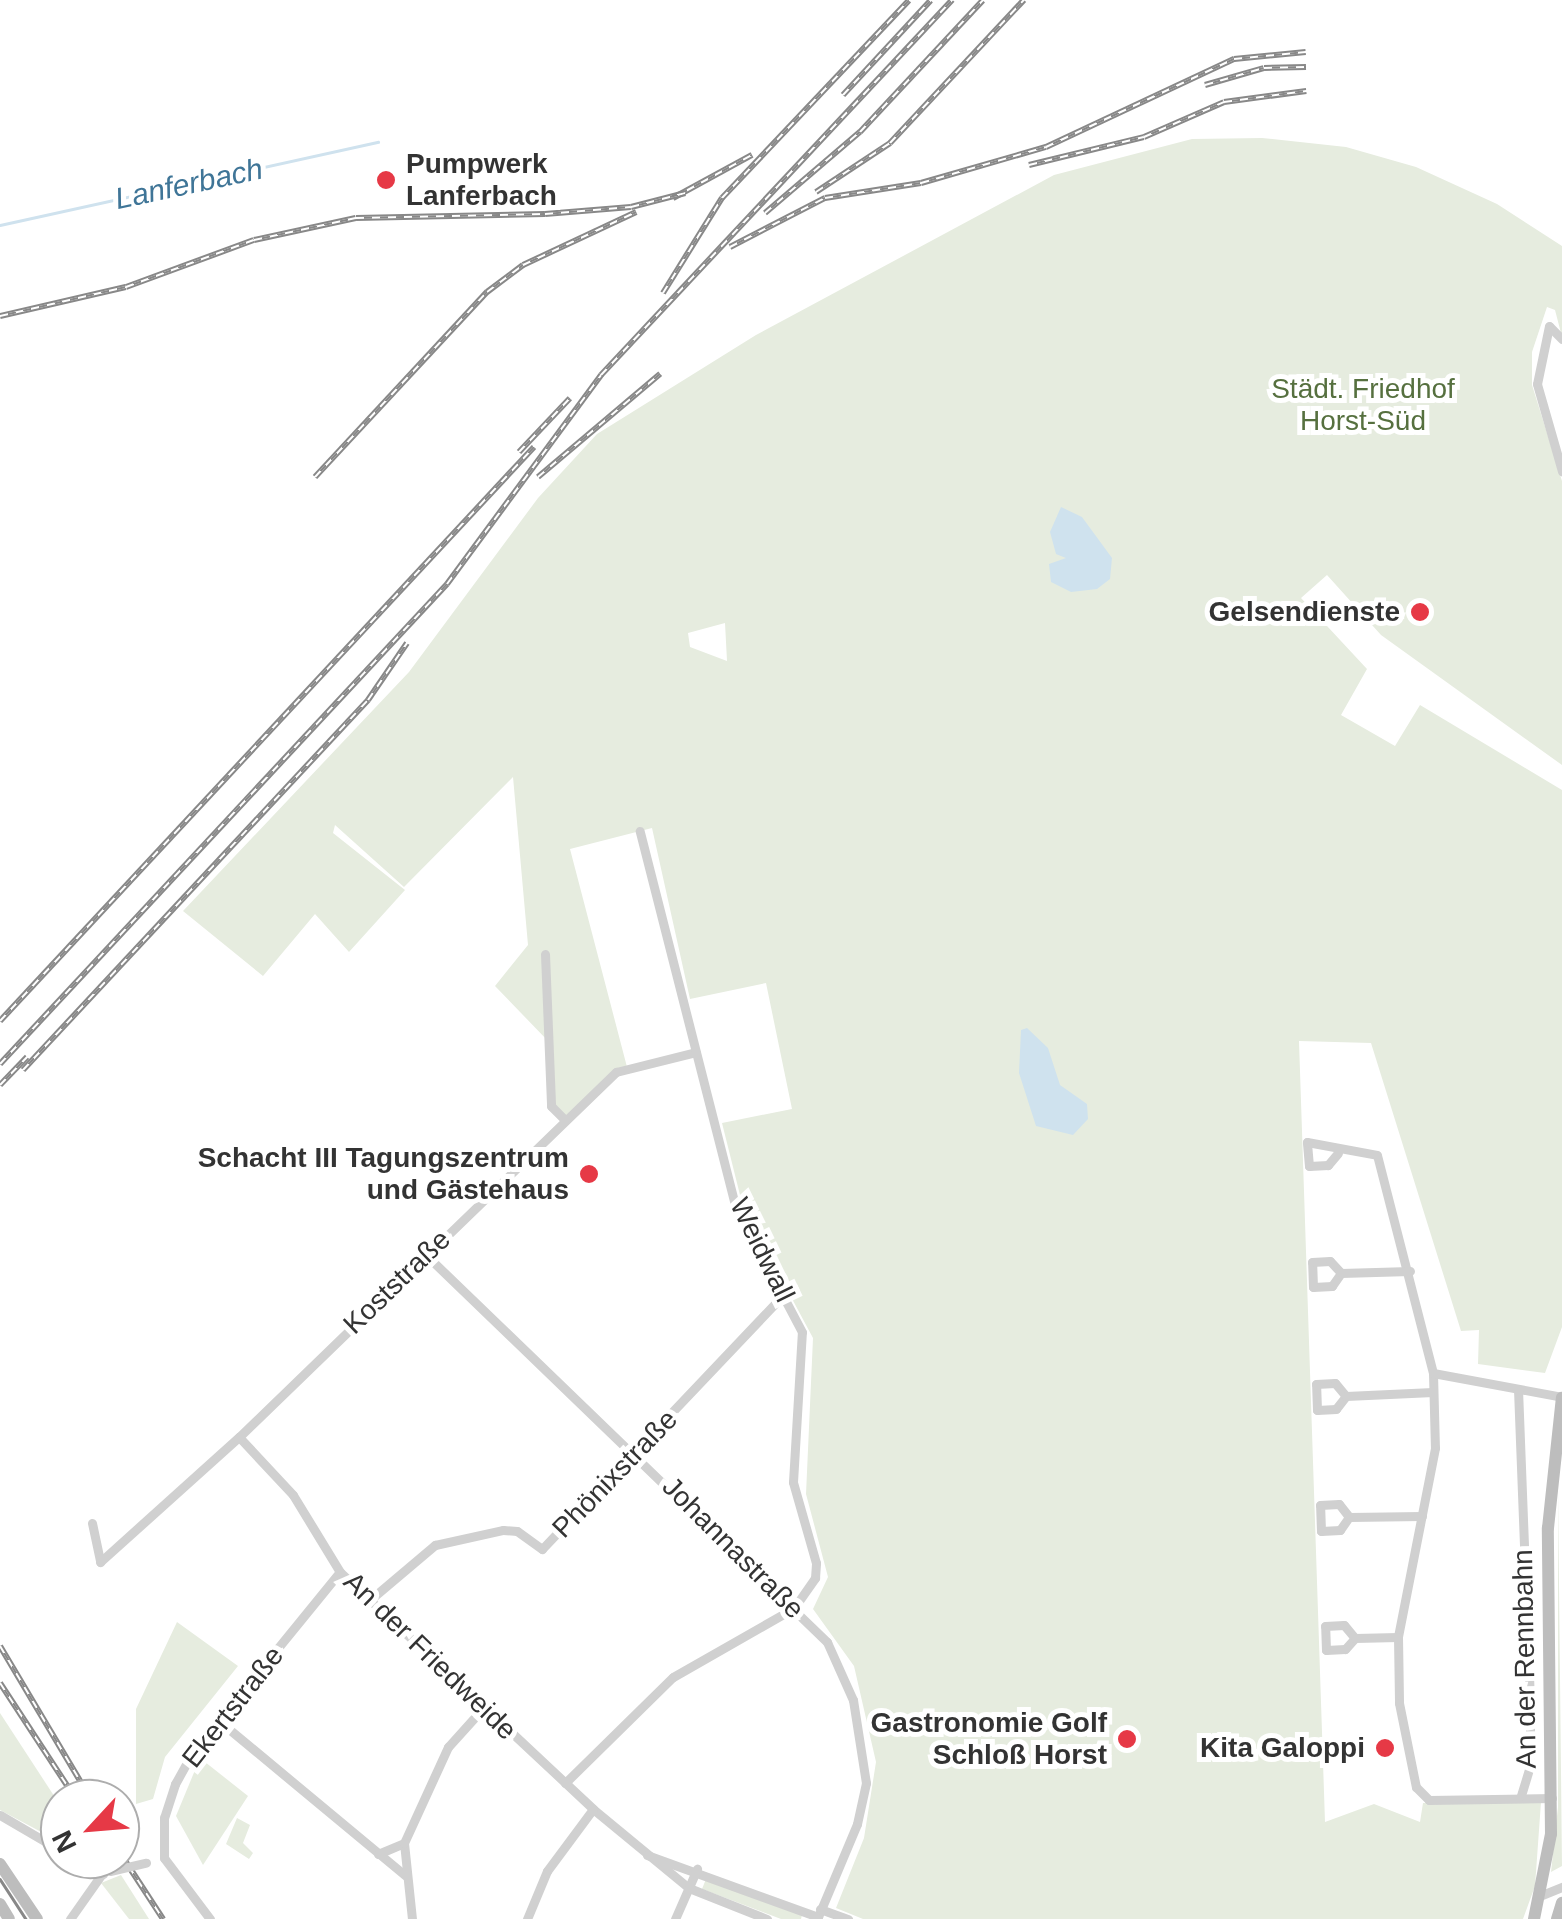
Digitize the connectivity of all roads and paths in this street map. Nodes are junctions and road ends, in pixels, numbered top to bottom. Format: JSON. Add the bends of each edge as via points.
{"nodes":[{"id":1,"x":1562,"y":339,"type":"edge"},
{"id":2,"x":1562,"y":471,"type":"edge"},
{"id":3,"x":640,"y":830,"type":"dead end"},
{"id":4,"x":545,"y":954,"type":"dead end"},
{"id":5,"x":696,"y":1052,"type":"junction"},
{"id":6,"x":566,"y":1120,"type":"junction"},
{"id":7,"x":1338,"y":1152,"type":"dead end"},
{"id":8,"x":425,"y":1254,"type":"junction"},
{"id":9,"x":1410,"y":1270,"type":"junction"},
{"id":10,"x":1341,"y":1274,"type":"dead end"},
{"id":11,"x":783,"y":1295,"type":"junction"},
{"id":12,"x":1434,"y":1374,"type":"junction"},
{"id":13,"x":1518,"y":1389,"type":"junction"},
{"id":14,"x":1433,"y":1392,"type":"junction"},
{"id":15,"x":1346,"y":1396,"type":"dead end"},
{"id":16,"x":1562,"y":1397,"type":"edge"},
{"id":17,"x":240,"y":1437,"type":"junction"},
{"id":18,"x":637,"y":1454,"type":"junction"},
{"id":19,"x":1422,"y":1516,"type":"junction"},
{"id":20,"x":1349,"y":1517,"type":"dead end"},
{"id":21,"x":92,"y":1522,"type":"dead end"},
{"id":22,"x":340,"y":1572,"type":"junction"},
{"id":23,"x":371,"y":1599,"type":"junction"},
{"id":24,"x":794,"y":1608,"type":"junction"},
{"id":25,"x":1398,"y":1637,"type":"junction"},
{"id":26,"x":1355,"y":1638,"type":"dead end"},
{"id":27,"x":484,"y":1707,"type":"junction"},
{"id":28,"x":218,"y":1720,"type":"junction"},
{"id":29,"x":565,"y":1783,"type":"junction"},
{"id":30,"x":1521,"y":1796,"type":"junction"},
{"id":31,"x":1552,"y":1798,"type":"junction"},
{"id":32,"x":593,"y":1809,"type":"junction"},
{"id":33,"x":0,"y":1815,"type":"edge"},
{"id":34,"x":40,"y":1838,"type":"edge"},
{"id":35,"x":404,"y":1843,"type":"junction"},
{"id":36,"x":378,"y":1854,"type":"junction"},
{"id":37,"x":644,"y":1854,"type":"junction"},
{"id":38,"x":164,"y":1858,"type":"junction"},
{"id":39,"x":0,"y":1864,"type":"edge"},
{"id":40,"x":140,"y":1864,"type":"edge"},
{"id":41,"x":697,"y":1869,"type":"junction"},
{"id":42,"x":406,"y":1876,"type":"junction"},
{"id":43,"x":101,"y":1879,"type":"edge"},
{"id":44,"x":1562,"y":1887,"type":"edge"},
{"id":45,"x":689,"y":1888,"type":"junction"},
{"id":46,"x":1542,"y":1895,"type":"junction"},
{"id":47,"x":1562,"y":1903,"type":"edge"},
{"id":48,"x":0,"y":1904,"type":"edge"},
{"id":49,"x":819,"y":1915,"type":"edge"},
{"id":50,"x":10,"y":1919,"type":"edge"},
{"id":51,"x":37,"y":1919,"type":"edge"},
{"id":52,"x":70,"y":1919,"type":"edge"},
{"id":53,"x":210,"y":1919,"type":"edge"},
{"id":54,"x":412,"y":1919,"type":"edge"},
{"id":55,"x":527,"y":1919,"type":"edge"},
{"id":56,"x":675,"y":1919,"type":"edge"},
{"id":57,"x":767,"y":1919,"type":"edge"},
{"id":58,"x":848,"y":1919,"type":"edge"},
{"id":59,"x":1534,"y":1919,"type":"edge"},
{"id":60,"x":1557,"y":1919,"type":"edge"}],
"edges":[{"from":1,"to":2,"type":"street","via":[[1548,326],[1537,384]]},
{"from":3,"to":5,"type":"street","name":"Weidwall"},
{"from":4,"to":6,"type":"street","via":[[551,1106]]},
{"from":5,"to":6,"type":"street","name":"Koststraße","via":[[616,1072]]},
{"from":5,"to":11,"type":"street","name":"Weidwall","via":[[735,1206]]},
{"from":6,"to":8,"type":"street","name":"Koststraße"},
{"from":7,"to":9,"type":"street","via":[[1377,1155]]},
{"from":8,"to":17,"type":"street","name":"Koststraße"},
{"from":8,"to":18,"type":"street","name":"Johannastraße"},
{"from":9,"to":10,"type":"street"},
{"from":9,"to":12,"type":"street"},
{"from":11,"to":18,"type":"street","name":"Phönixstraße"},
{"from":11,"to":24,"type":"street","name":"Weidwall","via":[[802,1332],[794,1498],[816,1563],[815,1578]]},
{"from":12,"to":13,"type":"street"},
{"from":12,"to":14,"type":"street"},
{"from":13,"to":16,"type":"street"},
{"from":13,"to":30,"type":"street","name":"An der Rennbahn","via":[[1530,1703],[1530,1766]]},
{"from":14,"to":15,"type":"street"},
{"from":14,"to":19,"type":"street","via":[[1435,1448]]},
{"from":16,"to":31,"type":"main road","name":"An der Rennbahn","via":[[1548,1528]]},
{"from":17,"to":21,"type":"street","name":"Koststraße","via":[[100,1562]]},
{"from":17,"to":22,"type":"street","name":"An der Friedweide","via":[[293,1494]]},
{"from":18,"to":23,"type":"street","name":"Phönixstraße","via":[[542,1549],[517,1531],[503,1530],[435,1544]]},
{"from":18,"to":24,"type":"street","name":"Johannastraße"},
{"from":19,"to":20,"type":"street"},
{"from":19,"to":25,"type":"street"},
{"from":22,"to":23,"type":"street","name":"An der Friedweide"},
{"from":22,"to":28,"type":"street","name":"Ekertstraße"},
{"from":23,"to":27,"type":"street","name":"An der Friedweide"},
{"from":24,"to":29,"type":"street","via":[[659,1688]]},
{"from":24,"to":49,"type":"street","name":"Johannastraße","via":[[841,1668],[866,1762],[856,1824]]},
{"from":25,"to":26,"type":"street"},
{"from":25,"to":30,"type":"street","via":[[1399,1703],[1423,1799]]},
{"from":27,"to":29,"type":"street","name":"An der Friedweide"},
{"from":27,"to":35,"type":"street","via":[[448,1748]]},
{"from":28,"to":36,"type":"street"},
{"from":28,"to":38,"type":"street","name":"Ekertstraße","via":[[175,1784],[164,1818]]},
{"from":29,"to":32,"type":"street","name":"An der Friedweide"},
{"from":30,"to":31,"type":"street"},
{"from":31,"to":46,"type":"main road","name":"An der Rennbahn"},
{"from":32,"to":37,"type":"street","name":"An der Friedweide"},
{"from":32,"to":55,"type":"street","via":[[547,1871]]},
{"from":33,"to":34,"type":"street"},
{"from":35,"to":36,"type":"street"},
{"from":35,"to":42,"type":"street"},
{"from":36,"to":42,"type":"street"},
{"from":37,"to":41,"type":"street","name":"An der Friedweide"},
{"from":37,"to":45,"type":"street","name":"An der Friedweide"},
{"from":38,"to":40,"type":"street","bridge":true},
{"from":38,"to":53,"type":"street"},
{"from":39,"to":51,"type":"main road"},
{"from":41,"to":45,"type":"street"},
{"from":41,"to":49,"type":"street","name":"An der Friedweide"},
{"from":42,"to":54,"type":"street"},
{"from":43,"to":52,"type":"street"},
{"from":44,"to":46,"type":"street"},
{"from":45,"to":56,"type":"street"},
{"from":45,"to":57,"type":"street","name":"An der Friedweide"},
{"from":46,"to":59,"type":"main road","name":"An der Rennbahn"},
{"from":47,"to":60,"type":"main road"},
{"from":48,"to":50,"type":"main road"},
{"from":49,"to":58,"type":"street","name":"An der Friedweide"}]}
